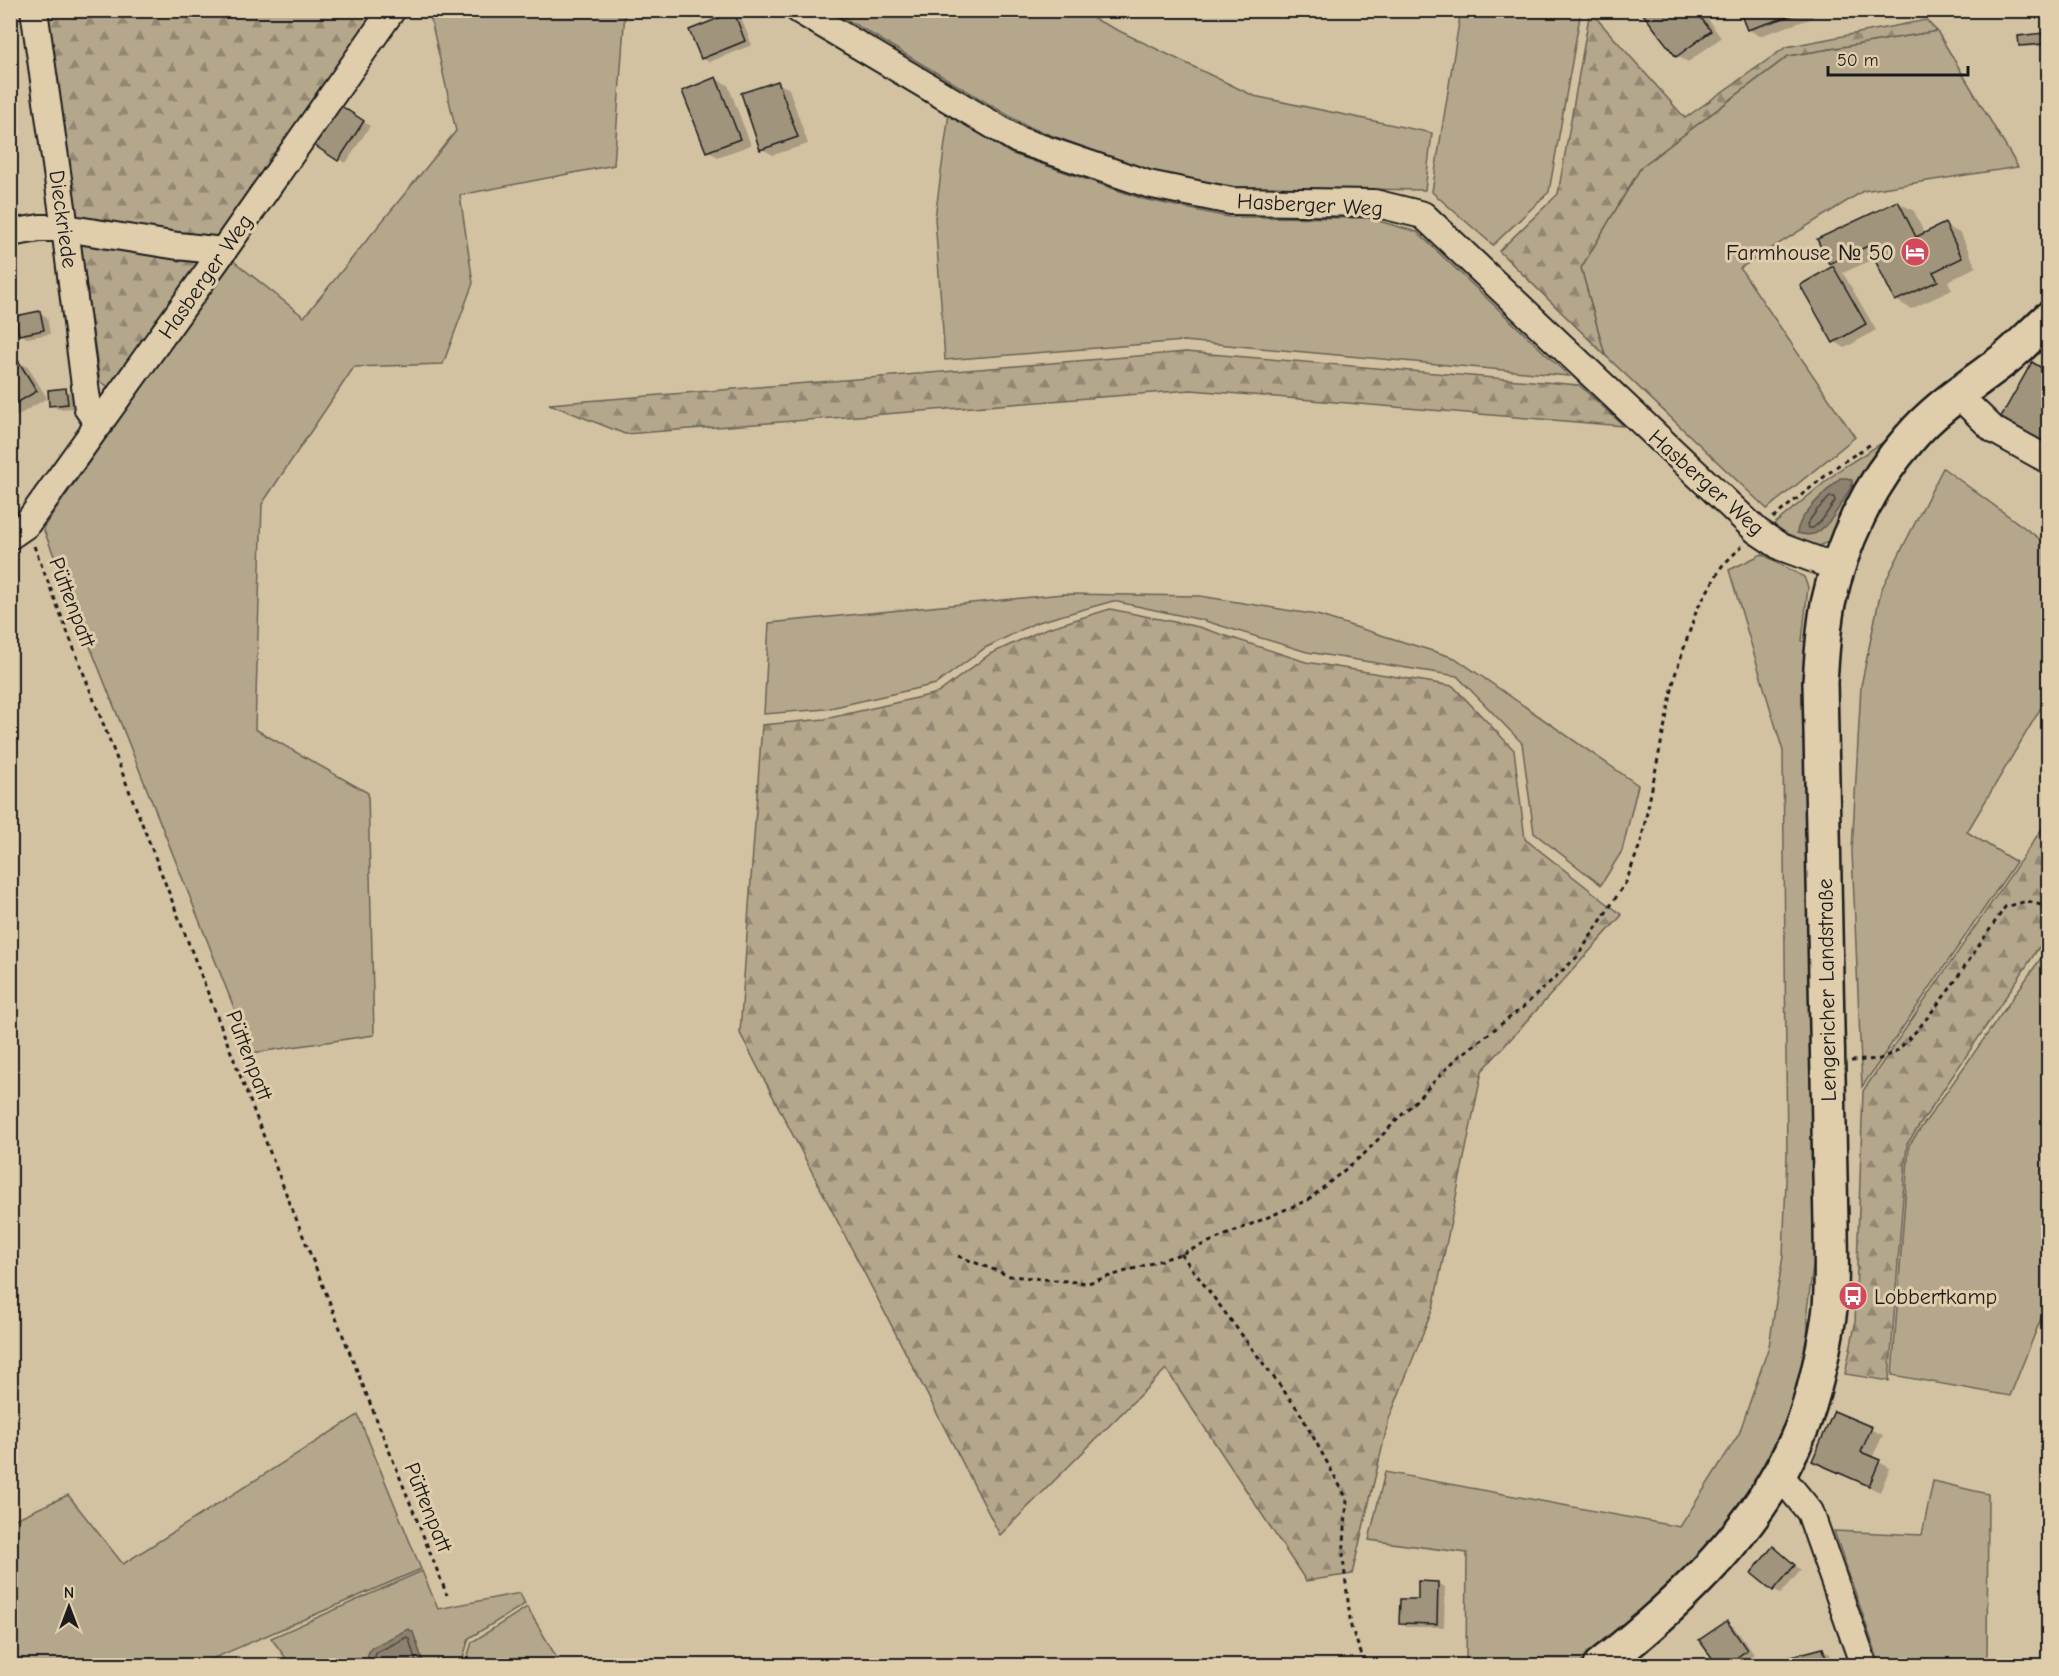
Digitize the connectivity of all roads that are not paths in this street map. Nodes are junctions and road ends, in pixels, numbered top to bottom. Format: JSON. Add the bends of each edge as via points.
{"nodes":[{"id":1,"x":34,"y":10,"type":"edge"},
{"id":2,"x":392,"y":10,"type":"edge"},
{"id":3,"x":799,"y":10,"type":"edge"},
{"id":4,"x":66,"y":228,"type":"junction"},
{"id":5,"x":10,"y":233,"type":"edge"},
{"id":6,"x":223,"y":251,"type":"junction"},
{"id":7,"x":2049,"y":319,"type":"edge"},
{"id":8,"x":1958,"y":395,"type":"junction"},
{"id":9,"x":99,"y":425,"type":"junction"},
{"id":10,"x":2049,"y":460,"type":"edge"},
{"id":11,"x":18,"y":530,"type":"edge"},
{"id":12,"x":1838,"y":568,"type":"junction"},
{"id":13,"x":1779,"y":1474,"type":"junction"},
{"id":14,"x":1600,"y":1665,"type":"edge"},
{"id":15,"x":1864,"y":1665,"type":"edge"}],
"edges":[{"from":1,"to":4,"type":"street","name":"Dieckriede"},
{"from":2,"to":6,"type":"street","name":"Hasberger Weg"},
{"from":3,"to":12,"type":"street","name":"Hasberger Weg","via":[[1018,140],[1148,184],[1231,201],[1374,203],[1424,215],[1757,531],[1781,547]]},
{"from":4,"to":5,"type":"street"},
{"from":4,"to":6,"type":"street"},
{"from":4,"to":9,"type":"street","name":"Dieckriede","via":[[88,409]]},
{"from":6,"to":9,"type":"street","name":"Hasberger Weg"},
{"from":7,"to":8,"type":"main road","name":"Lengericher Landstraße"},
{"from":8,"to":10,"type":"street","via":[[1994,430]]},
{"from":8,"to":12,"type":"main road","name":"Lengericher Landstraße","via":[[1910,437],[1881,475],[1853,527]]},
{"from":9,"to":11,"type":"street","name":"Hasberger Weg"},
{"from":12,"to":13,"type":"main road","name":"Lengericher Landstraße","via":[[1828,604],[1821,682],[1831,1225],[1829,1314],[1802,1427]]},
{"from":13,"to":14,"type":"main road","name":"Lengericher Landstraße","via":[[1753,1514],[1702,1576],[1643,1632]]},
{"from":13,"to":15,"type":"street","via":[[1810,1512]]}]}
